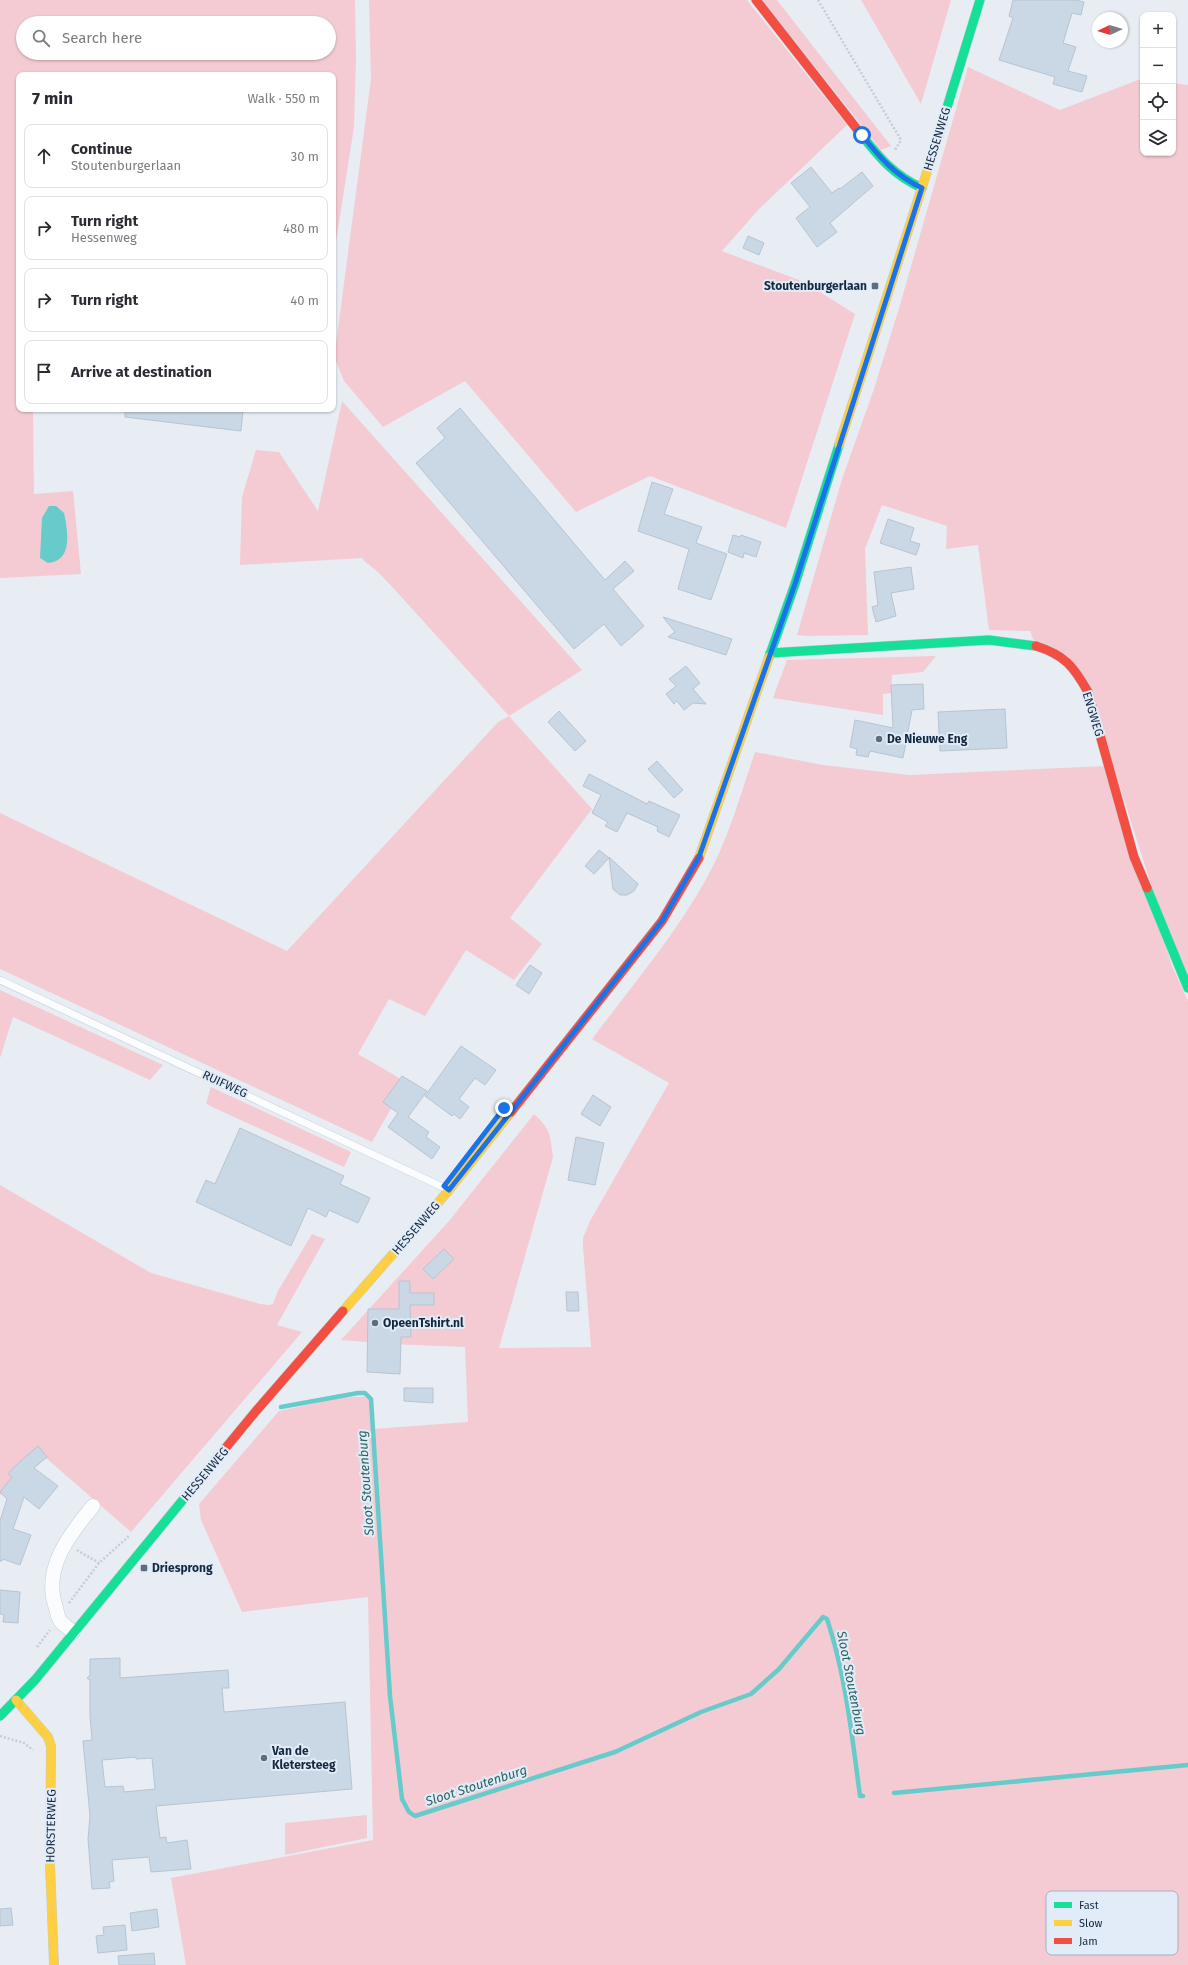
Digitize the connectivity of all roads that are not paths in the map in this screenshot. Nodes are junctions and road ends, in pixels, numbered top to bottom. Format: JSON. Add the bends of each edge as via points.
{"nodes":[{"id":1,"x":756,"y":0,"type":"edge"},
{"id":2,"x":980,"y":0,"type":"edge"},
{"id":3,"x":922,"y":188,"type":"junction"},
{"id":4,"x":770,"y":653,"type":"junction"},
{"id":5,"x":0,"y":980,"type":"edge"},
{"id":6,"x":1188,"y":988,"type":"edge"},
{"id":7,"x":449,"y":1190,"type":"junction"},
{"id":8,"x":93,"y":1506,"type":"dead end"},
{"id":9,"x":73,"y":1632,"type":"junction"},
{"id":10,"x":16,"y":1700,"type":"junction"},
{"id":11,"x":0,"y":1716,"type":"edge"},
{"id":12,"x":54,"y":1965,"type":"edge"}],
"edges":[{"from":1,"to":3,"type":"street","via":[[883,162],[909,182]]},
{"from":2,"to":3,"type":"street","name":"HESSENWEG"},
{"from":3,"to":4,"type":"street","name":"HESSENWEG","via":[[798,576]]},
{"from":4,"to":6,"type":"street","name":"ENGWEG","via":[[988,640],[1025,644],[1055,652],[1076,670],[1088,692],[1134,857]]},
{"from":4,"to":7,"type":"street","name":"HESSENWEG","via":[[699,857],[662,921]]},
{"from":5,"to":7,"type":"lane","name":"RUIFWEG"},
{"from":7,"to":9,"type":"street","name":"HESSENWEG","via":[[256,1411]]},
{"from":8,"to":9,"type":"street","via":[[73,1530],[54,1573],[51,1592],[59,1618]]},
{"from":9,"to":10,"type":"street","name":"HESSENWEG"},
{"from":10,"to":11,"type":"street","name":"HESSENWEG"},
{"from":10,"to":12,"type":"street","name":"HORSTERWEG","via":[[48,1737],[51,1746],[50,1864]]}]}
